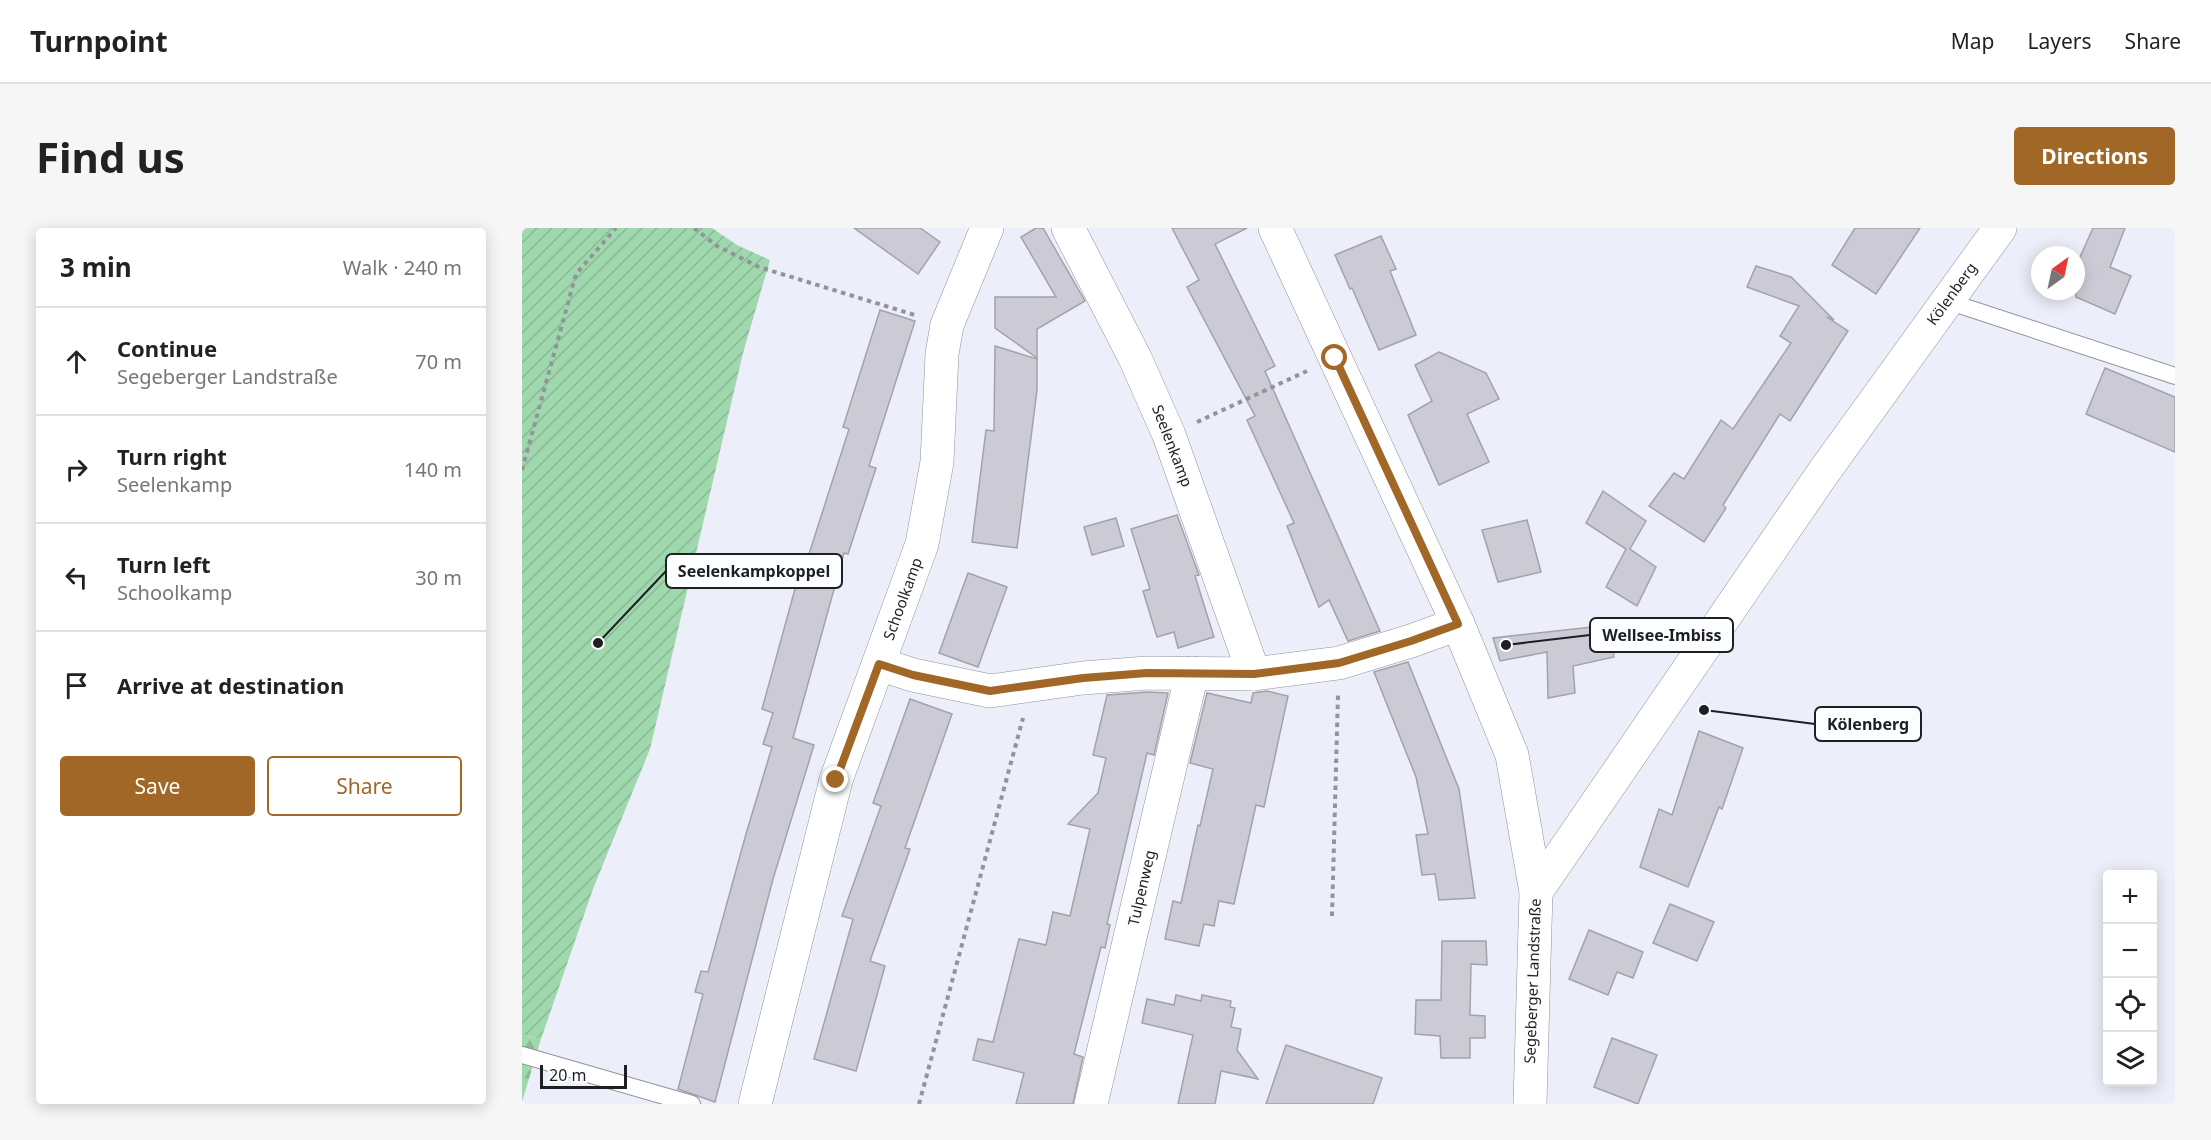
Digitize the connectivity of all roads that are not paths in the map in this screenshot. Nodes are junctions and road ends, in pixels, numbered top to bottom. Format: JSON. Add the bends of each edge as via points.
{"nodes":[{"id":1,"x":987,"y":228,"type":"edge"},
{"id":2,"x":1068,"y":228,"type":"edge"},
{"id":3,"x":1275,"y":228,"type":"edge"},
{"id":4,"x":2000,"y":228,"type":"edge"},
{"id":5,"x":1947,"y":300,"type":"junction"},
{"id":6,"x":2175,"y":376,"type":"edge"},
{"id":7,"x":1458,"y":624,"type":"junction"},
{"id":8,"x":879,"y":664,"type":"junction"},
{"id":9,"x":1192,"y":673,"type":"junction"},
{"id":10,"x":1254,"y":674,"type":"junction"},
{"id":11,"x":1536,"y":892,"type":"junction"},
{"id":12,"x":522,"y":1055,"type":"edge"},
{"id":13,"x":692,"y":1104,"type":"edge"},
{"id":14,"x":755,"y":1104,"type":"edge"},
{"id":15,"x":1091,"y":1104,"type":"edge"},
{"id":16,"x":1530,"y":1104,"type":"edge"}],
"edges":[{"from":1,"to":8,"type":"street","name":"Schoolkamp","via":[[947,325],[936,462],[922,544]]},
{"from":2,"to":10,"type":"street","name":"Seelenkamp","via":[[1135,358],[1169,435]]},
{"from":3,"to":7,"type":"street","name":"Segeberger Landstraße"},
{"from":4,"to":5,"type":"street","name":"Kölenberg"},
{"from":5,"to":6,"type":"lane"},
{"from":5,"to":11,"type":"street","name":"Kölenberg","via":[[1823,473]]},
{"from":7,"to":10,"type":"street","via":[[1339,663]]},
{"from":7,"to":11,"type":"street","name":"Segeberger Landstraße","via":[[1512,755]]},
{"from":8,"to":9,"type":"street","via":[[990,691],[1083,678]]},
{"from":8,"to":14,"type":"street","name":"Schoolkamp","via":[[836,780]]},
{"from":9,"to":10,"type":"street"},
{"from":9,"to":15,"type":"street","name":"Tulpenweg"},
{"from":11,"to":16,"type":"street","name":"Segeberger Landstraße"},
{"from":12,"to":13,"type":"lane"}]}
